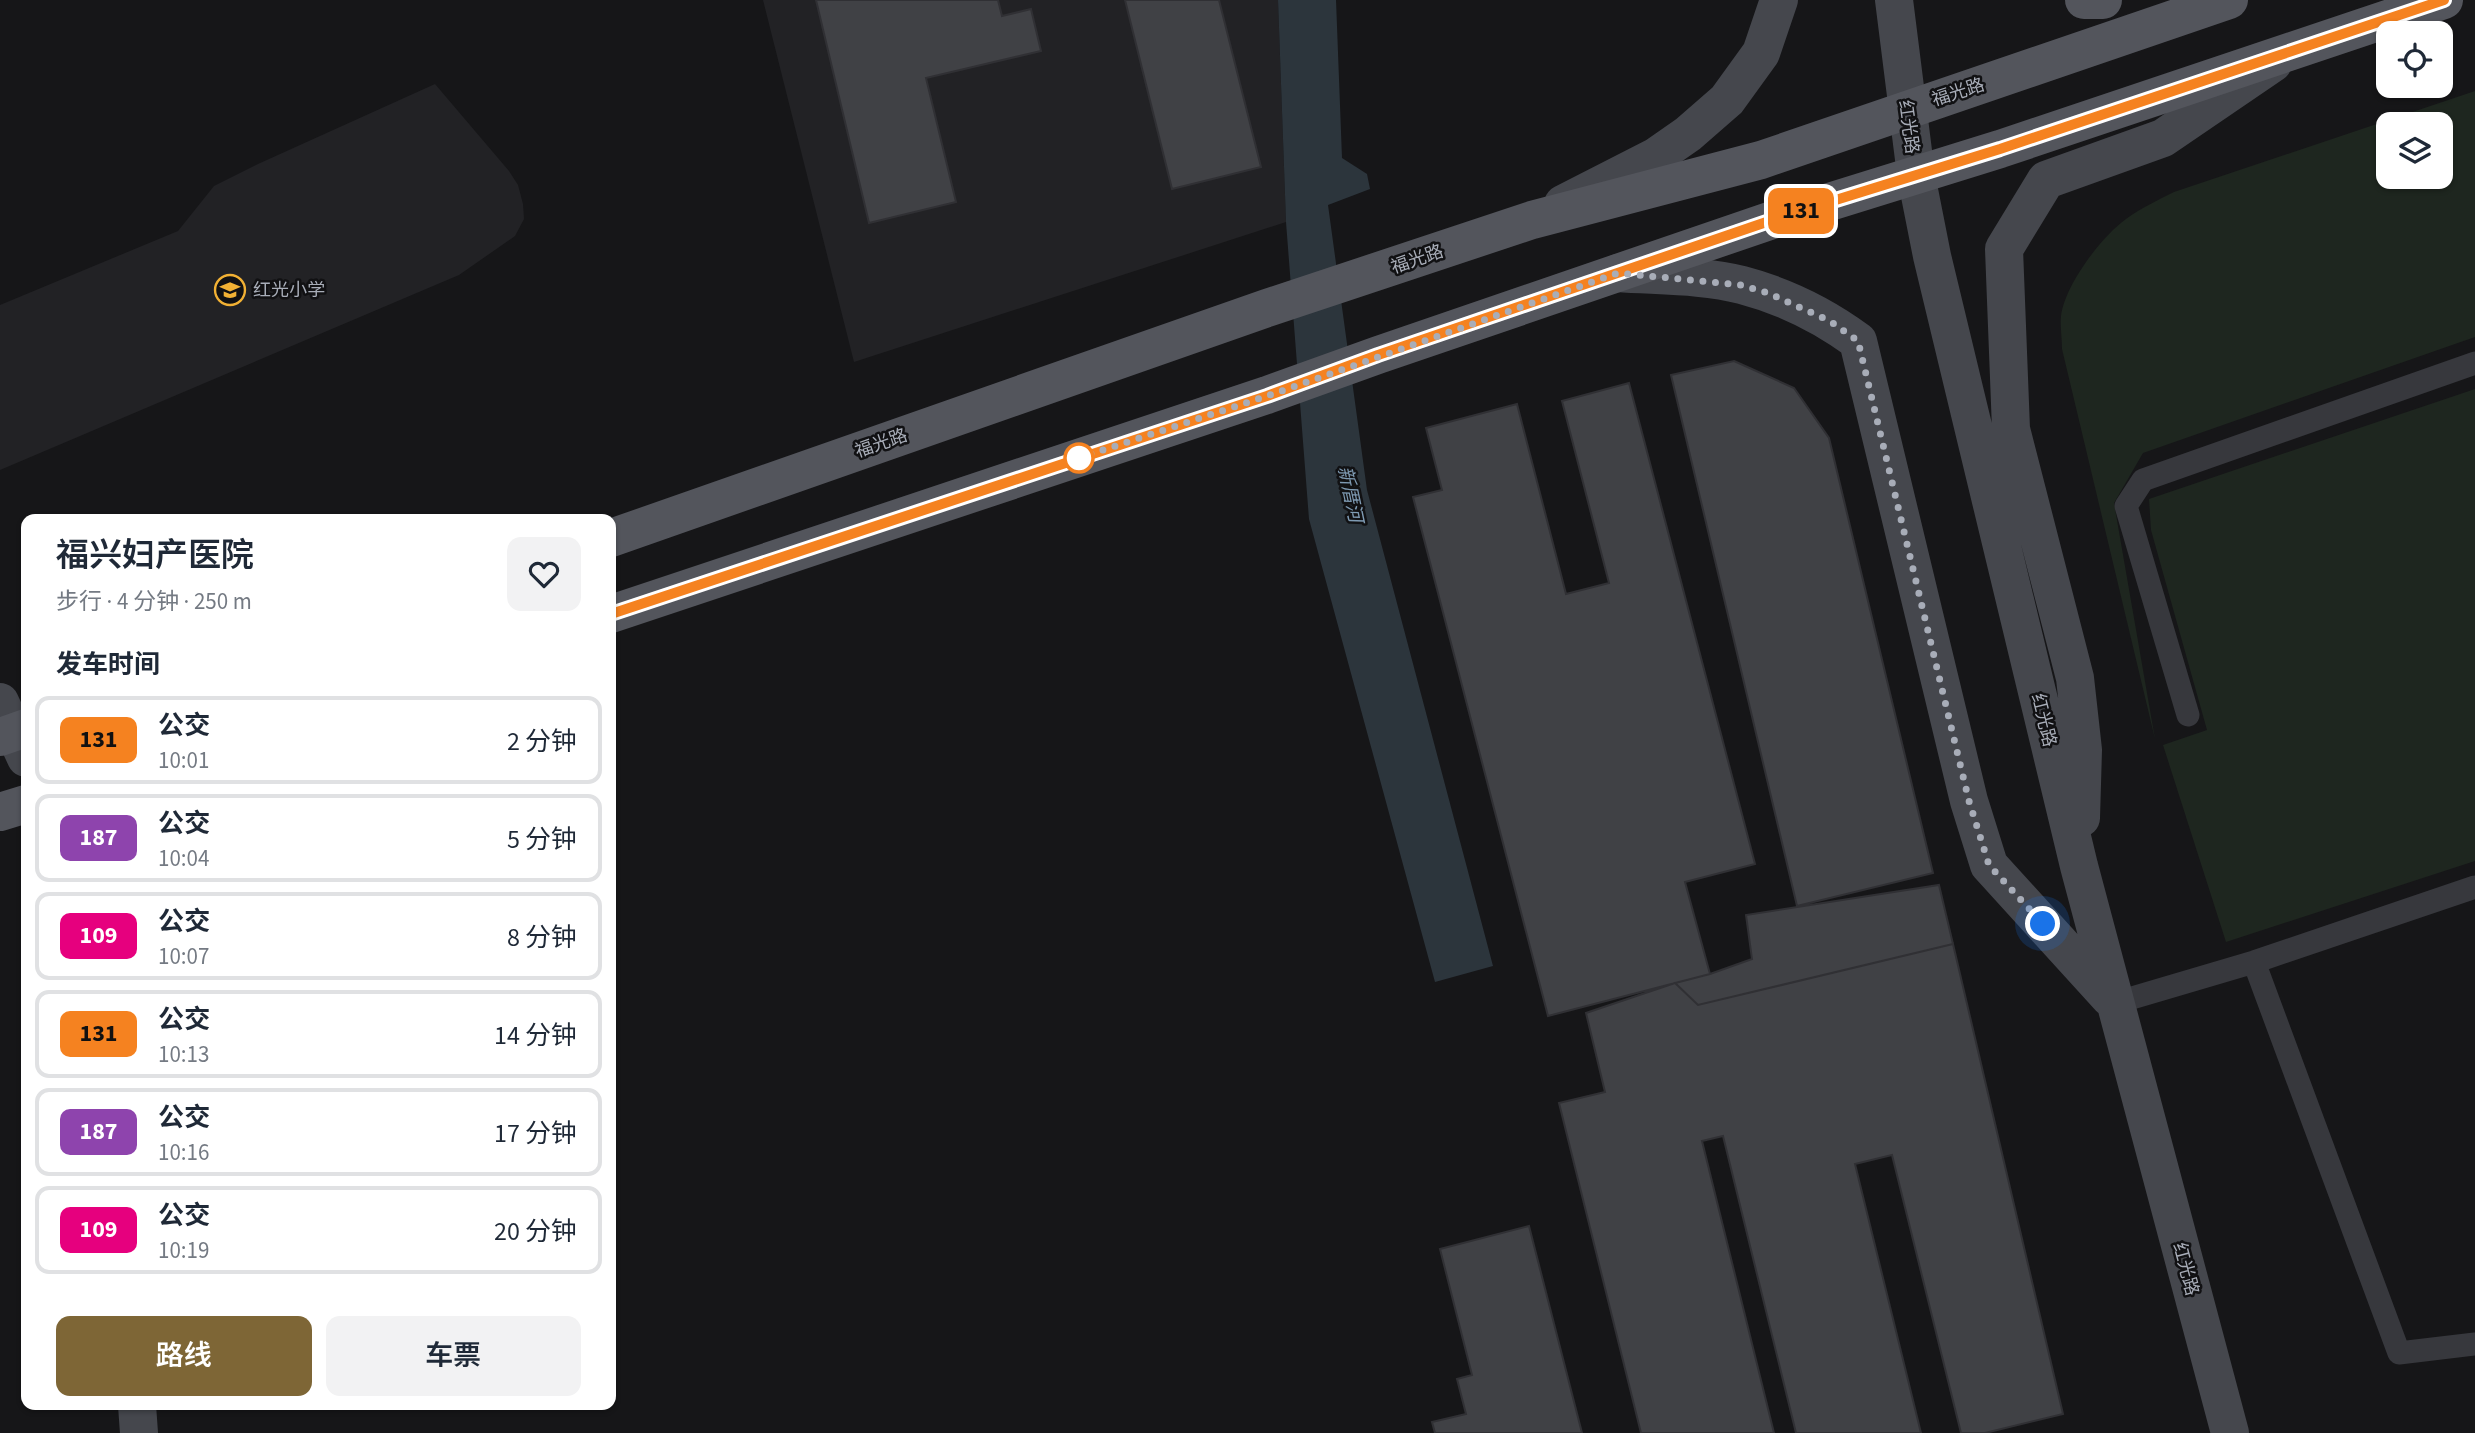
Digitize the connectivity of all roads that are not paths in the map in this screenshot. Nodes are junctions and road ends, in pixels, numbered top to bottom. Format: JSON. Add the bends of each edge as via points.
{"nodes":[{"id":1,"x":1779,"y":0,"type":"edge"},
{"id":2,"x":1894,"y":0,"type":"edge"},
{"id":3,"x":2084,"y":0,"type":"edge"},
{"id":4,"x":2104,"y":0,"type":"edge"},
{"id":5,"x":2229,"y":0,"type":"edge"},
{"id":6,"x":2444,"y":0,"type":"edge"},
{"id":7,"x":2288,"y":52,"type":"junction"},
{"id":8,"x":1906,"y":110,"type":"junction"},
{"id":9,"x":1916,"y":175,"type":"junction"},
{"id":10,"x":1532,"y":220,"type":"junction"},
{"id":11,"x":1618,"y":273,"type":"junction"},
{"id":12,"x":2475,"y":363,"type":"edge"},
{"id":13,"x":616,"y":536,"type":"edge"},
{"id":14,"x":616,"y":612,"type":"edge"},
{"id":15,"x":2188,"y":715,"type":"dead end"},
{"id":16,"x":21,"y":806,"type":"edge"},
{"id":17,"x":0,"y":812,"type":"edge"},
{"id":18,"x":2079,"y":866,"type":"junction"},
{"id":19,"x":2475,"y":887,"type":"edge"},
{"id":20,"x":2254,"y":962,"type":"junction"},
{"id":21,"x":2115,"y":1003,"type":"junction"},
{"id":22,"x":2475,"y":1344,"type":"edge"},
{"id":23,"x":137,"y":1410,"type":"edge"},
{"id":24,"x":139,"y":1433,"type":"edge"},
{"id":25,"x":2230,"y":1433,"type":"edge"}],
"edges":[{"from":1,"to":10,"type":"main road","via":[[1761,53],[1727,100],[1655,157]]},
{"from":2,"to":8,"type":"main road","name":"红光路"},
{"from":3,"to":4,"type":"main road"},
{"from":5,"to":8,"type":"main road","name":"福光路"},
{"from":6,"to":7,"type":"main road"},
{"from":7,"to":9,"type":"main road"},
{"from":7,"to":18,"type":"main road","via":[[2163,138],[2046,180],[2004,249],[2011,429],[2076,690],[2083,750]]},
{"from":8,"to":9,"type":"main road","name":"红光路"},
{"from":8,"to":10,"type":"main road","name":"福光路","via":[[1761,160]]},
{"from":9,"to":11,"type":"main road"},
{"from":9,"to":18,"type":"main road","name":"红光路"},
{"from":10,"to":13,"type":"main road","name":"福光路"},
{"from":11,"to":14,"type":"main road","via":[[1267,396]]},
{"from":11,"to":21,"type":"main road","via":[[1741,285],[1830,321],[1858,341],[1969,801],[1989,865]]},
{"from":12,"to":15,"type":"lane","via":[[2143,480],[2126,506]]},
{"from":16,"to":17,"type":"main road"},
{"from":18,"to":21,"type":"main road","name":"红光路"},
{"from":19,"to":20,"type":"lane"},
{"from":20,"to":21,"type":"lane"},
{"from":20,"to":22,"type":"lane","via":[[2399,1353]]},
{"from":21,"to":25,"type":"main road","name":"红光路"},
{"from":23,"to":24,"type":"main road"}]}
